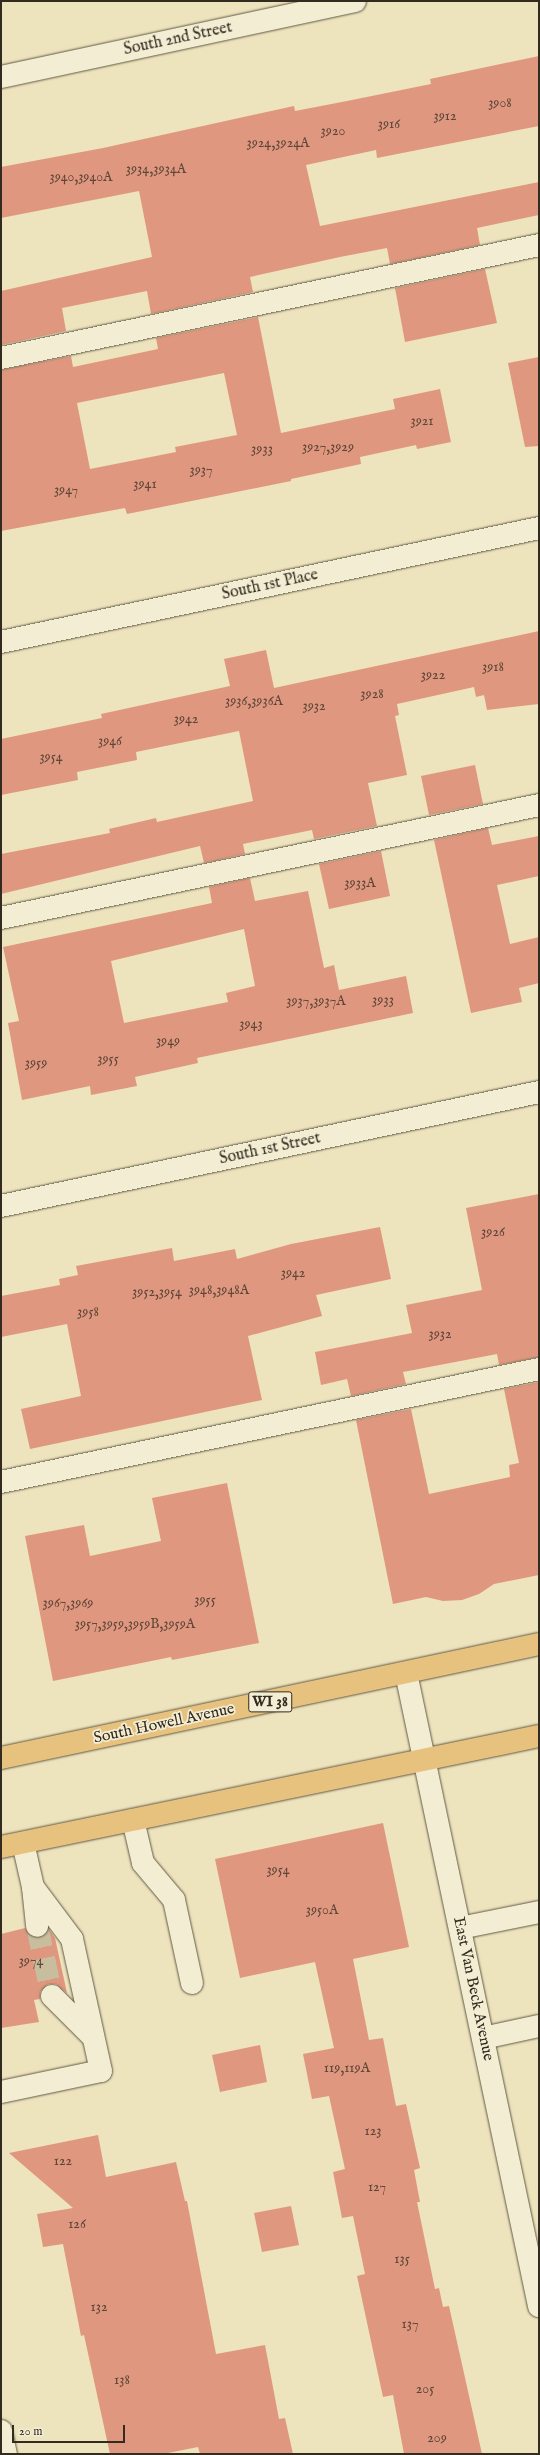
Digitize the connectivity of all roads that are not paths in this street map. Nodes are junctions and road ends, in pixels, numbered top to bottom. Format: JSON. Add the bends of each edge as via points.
{"nodes":[{"id":1,"x":355,"y":1,"type":"edge"},
{"id":2,"x":1,"y":77,"type":"edge"},
{"id":3,"x":539,"y":245,"type":"edge"},
{"id":4,"x":1,"y":358,"type":"edge"},
{"id":5,"x":539,"y":528,"type":"edge"},
{"id":6,"x":1,"y":642,"type":"edge"},
{"id":7,"x":539,"y":805,"type":"edge"},
{"id":8,"x":1,"y":918,"type":"edge"},
{"id":9,"x":539,"y":1092,"type":"edge"},
{"id":10,"x":1,"y":1206,"type":"edge"},
{"id":11,"x":539,"y":1369,"type":"edge"},
{"id":12,"x":1,"y":1482,"type":"edge"},
{"id":13,"x":539,"y":1644,"type":"edge"},
{"id":14,"x":406,"y":1673,"type":"junction"},
{"id":15,"x":539,"y":1736,"type":"edge"},
{"id":16,"x":1,"y":1758,"type":"edge"},
{"id":17,"x":424,"y":1760,"type":"junction"},
{"id":18,"x":133,"y":1820,"type":"junction"},
{"id":19,"x":23,"y":1843,"type":"junction"},
{"id":20,"x":1,"y":1848,"type":"edge"},
{"id":21,"x":33,"y":1887,"type":"junction"},
{"id":22,"x":539,"y":1912,"type":"edge"},
{"id":23,"x":37,"y":1926,"type":"tunnel mouth"},
{"id":24,"x":460,"y":1928,"type":"junction"},
{"id":25,"x":192,"y":1983,"type":"dead end"},
{"id":26,"x":52,"y":1996,"type":"tunnel mouth"},
{"id":27,"x":539,"y":2026,"type":"edge"},
{"id":28,"x":93,"y":2037,"type":"junction"},
{"id":29,"x":483,"y":2038,"type":"junction"},
{"id":30,"x":1,"y":2092,"type":"edge"},
{"id":31,"x":532,"y":2241,"type":"edge"},
{"id":32,"x":539,"y":2306,"type":"edge"},
{"id":33,"x":1,"y":2431,"type":"edge"},
{"id":34,"x":6,"y":2454,"type":"edge"}],
"edges":[{"from":1,"to":2,"type":"street","name":"South 2nd Street"},
{"from":3,"to":4,"type":"street"},
{"from":5,"to":6,"type":"street","name":"South 1st Place"},
{"from":7,"to":8,"type":"street"},
{"from":9,"to":10,"type":"street","name":"South 1st Street"},
{"from":11,"to":12,"type":"street"},
{"from":13,"to":14,"type":"main road","name":"South Howell Avenue","number":"WI 38"},
{"from":14,"to":16,"type":"main road","name":"South Howell Avenue","number":"WI 38"},
{"from":14,"to":17,"type":"street","name":"East Van Beck Avenue"},
{"from":15,"to":17,"type":"main road"},
{"from":17,"to":18,"type":"main road"},
{"from":17,"to":24,"type":"street","name":"East Van Beck Avenue"},
{"from":18,"to":19,"type":"main road"},
{"from":18,"to":25,"type":"street","via":[[143,1863],[174,1900]]},
{"from":19,"to":20,"type":"main road"},
{"from":19,"to":21,"type":"street"},
{"from":21,"to":23,"type":"street"},
{"from":21,"to":28,"type":"street","via":[[72,1939]]},
{"from":22,"to":24,"type":"street"},
{"from":24,"to":29,"type":"street","name":"East Van Beck Avenue"},
{"from":26,"to":28,"type":"street"},
{"from":27,"to":29,"type":"street"},
{"from":28,"to":30,"type":"street","via":[[100,2071]]},
{"from":29,"to":31,"type":"street","name":"East Van Beck Avenue"},
{"from":31,"to":32,"type":"street","name":"East Van Beck Avenue"},
{"from":33,"to":34,"type":"street"}]}
